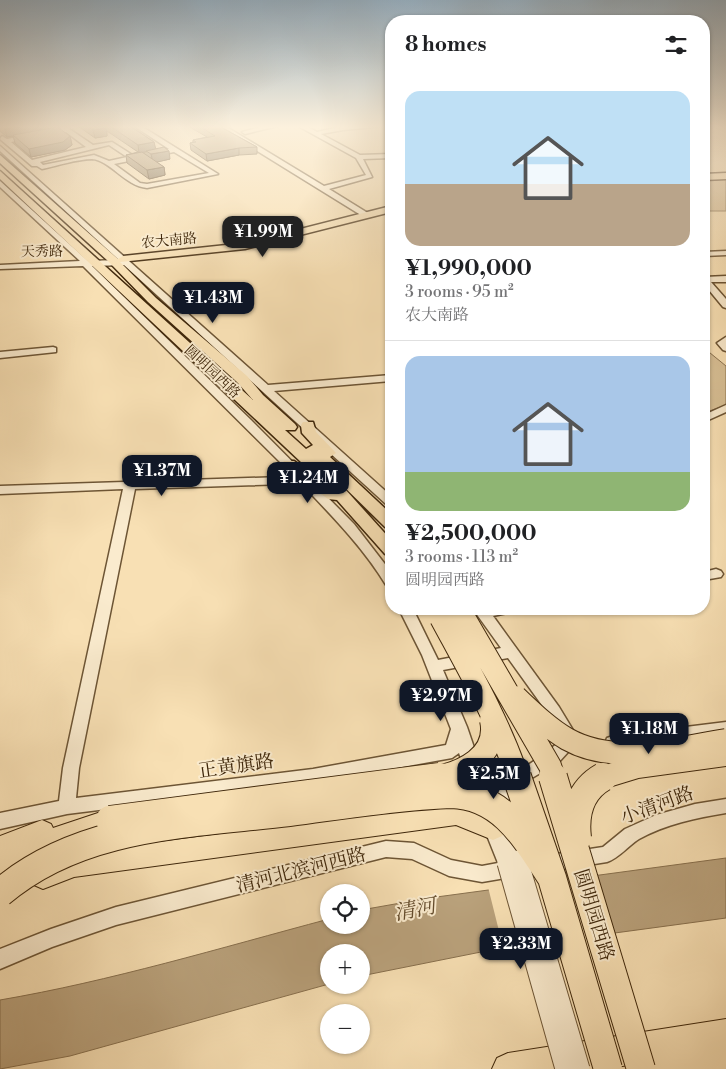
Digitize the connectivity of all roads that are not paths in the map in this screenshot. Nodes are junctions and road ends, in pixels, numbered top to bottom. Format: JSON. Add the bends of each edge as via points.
{"nodes":[{"id":1,"x":2,"y":176,"type":"edge"},
{"id":2,"x":10,"y":176,"type":"edge"},
{"id":3,"x":21,"y":176,"type":"edge"},
{"id":4,"x":30,"y":176,"type":"edge"},
{"id":5,"x":126,"y":176,"type":"edge"},
{"id":6,"x":204,"y":176,"type":"edge"},
{"id":7,"x":303,"y":176,"type":"edge"},
{"id":8,"x":370,"y":176,"type":"edge"},
{"id":9,"x":0,"y":183,"type":"edge"},
{"id":10,"x":323,"y":188,"type":"junction"},
{"id":11,"x":29,"y":198,"type":"junction"},
{"id":12,"x":385,"y":210,"type":"edge"},
{"id":13,"x":30,"y":212,"type":"junction"},
{"id":14,"x":385,"y":214,"type":"edge"},
{"id":15,"x":367,"y":215,"type":"junction"},
{"id":16,"x":53,"y":224,"type":"junction"},
{"id":17,"x":710,"y":250,"type":"edge"},
{"id":18,"x":726,"y":253,"type":"edge"},
{"id":19,"x":710,"y":254,"type":"edge"},
{"id":20,"x":716,"y":254,"type":"junction"},
{"id":21,"x":119,"y":261,"type":"junction"},
{"id":22,"x":0,"y":263,"type":"edge"},
{"id":23,"x":91,"y":263,"type":"junction"},
{"id":24,"x":0,"y":267,"type":"edge"},
{"id":25,"x":710,"y":279,"type":"edge"},
{"id":26,"x":726,"y":279,"type":"edge"},
{"id":27,"x":710,"y":286,"type":"edge"},
{"id":28,"x":710,"y":296,"type":"edge"},
{"id":29,"x":152,"y":300,"type":"junction"},
{"id":30,"x":726,"y":305,"type":"edge"},
{"id":31,"x":726,"y":314,"type":"edge"},
{"id":32,"x":194,"y":323,"type":"junction"},
{"id":33,"x":726,"y":340,"type":"edge"},
{"id":34,"x":726,"y":348,"type":"edge"},
{"id":35,"x":53,"y":350,"type":"dead end"},
{"id":36,"x":0,"y":355,"type":"edge"},
{"id":37,"x":385,"y":378,"type":"edge"},
{"id":38,"x":242,"y":379,"type":"junction"},
{"id":39,"x":222,"y":382,"type":"junction"},
{"id":40,"x":268,"y":388,"type":"junction"},
{"id":41,"x":282,"y":402,"type":"junction"},
{"id":42,"x":726,"y":408,"type":"edge"},
{"id":43,"x":240,"y":414,"type":"junction"},
{"id":44,"x":710,"y":416,"type":"edge"},
{"id":45,"x":308,"y":425,"type":"junction"},
{"id":46,"x":288,"y":464,"type":"junction"},
{"id":47,"x":348,"y":480,"type":"junction"},
{"id":48,"x":0,"y":484,"type":"edge"},
{"id":49,"x":130,"y":484,"type":"junction"},
{"id":50,"x":0,"y":490,"type":"edge"},
{"id":51,"x":385,"y":496,"type":"edge"},
{"id":52,"x":385,"y":517,"type":"edge"},
{"id":53,"x":385,"y":543,"type":"edge"},
{"id":54,"x":385,"y":544,"type":"edge"},
{"id":55,"x":385,"y":572,"type":"edge"},
{"id":56,"x":409,"y":615,"type":"edge"},
{"id":57,"x":462,"y":615,"type":"edge"},
{"id":58,"x":465,"y":615,"type":"edge"},
{"id":59,"x":510,"y":652,"type":"junction"},
{"id":60,"x":434,"y":666,"type":"junction"},
{"id":61,"x":490,"y":685,"type":"junction"},
{"id":62,"x":459,"y":727,"type":"junction"},
{"id":63,"x":726,"y":728,"type":"edge"},
{"id":64,"x":571,"y":740,"type":"junction"},
{"id":65,"x":726,"y":740,"type":"edge"},
{"id":66,"x":726,"y":755,"type":"edge"},
{"id":67,"x":475,"y":776,"type":"junction"},
{"id":68,"x":514,"y":780,"type":"junction"},
{"id":69,"x":726,"y":806,"type":"edge"},
{"id":70,"x":67,"y":807,"type":"junction"},
{"id":71,"x":110,"y":820,"type":"junction"},
{"id":72,"x":0,"y":822,"type":"edge"},
{"id":73,"x":493,"y":828,"type":"junction"},
{"id":74,"x":0,"y":848,"type":"edge"},
{"id":75,"x":607,"y":854,"type":"joint"},
{"id":76,"x":512,"y":862,"type":"junction"},
{"id":77,"x":0,"y":863,"type":"edge"},
{"id":78,"x":580,"y":869,"type":"junction"},
{"id":79,"x":552,"y":878,"type":"junction"},
{"id":80,"x":0,"y":893,"type":"edge"},
{"id":81,"x":0,"y":898,"type":"edge"},
{"id":82,"x":0,"y":958,"type":"edge"},
{"id":83,"x":726,"y":1034,"type":"edge"},
{"id":84,"x":726,"y":1056,"type":"edge"},
{"id":85,"x":508,"y":1069,"type":"edge"},
{"id":86,"x":565,"y":1069,"type":"edge"},
{"id":87,"x":580,"y":1069,"type":"edge"},
{"id":88,"x":608,"y":1069,"type":"edge"},
{"id":89,"x":641,"y":1069,"type":"edge"},
{"id":90,"x":648,"y":1069,"type":"edge"}],
"edges":[{"from":1,"to":11,"type":"main road","name":"圆明园西路"},
{"from":2,"to":11,"type":"main road","name":"圆明园西路"},
{"from":3,"to":21,"type":"main road","name":"圆明园西路"},
{"from":4,"to":21,"type":"street","name":"圆明园西路"},
{"from":5,"to":6,"type":"street","via":[[138,185],[148,186]]},
{"from":7,"to":10,"type":"street"},
{"from":8,"to":10,"type":"street"},
{"from":9,"to":13,"type":"street","name":"圆明园西路"},
{"from":10,"to":15,"type":"street"},
{"from":11,"to":16,"type":"main road","name":"圆明园西路"},
{"from":12,"to":15,"type":"main road","name":"农大南路"},
{"from":13,"to":16,"type":"main road"},
{"from":13,"to":23,"type":"street","name":"圆明园西路"},
{"from":14,"to":21,"type":"main road","name":"农大南路","via":[[248,249],[182,258]]},
{"from":15,"to":21,"type":"main road","name":"农大南路","via":[[245,246]]},
{"from":16,"to":23,"type":"main road","name":"圆明园西路"},
{"from":17,"to":20,"type":"street"},
{"from":18,"to":20,"type":"street"},
{"from":19,"to":20,"type":"street"},
{"from":21,"to":23,"type":"street"},
{"from":21,"to":29,"type":"main road","name":"圆明园西路"},
{"from":21,"to":32,"type":"street","name":"圆明园西路"},
{"from":22,"to":23,"type":"street","name":"天秀路"},
{"from":23,"to":24,"type":"street","name":"天秀路"},
{"from":23,"to":39,"type":"main road","name":"圆明园西路"},
{"from":23,"to":43,"type":"street","name":"圆明园西路"},
{"from":25,"to":26,"type":"street"},
{"from":27,"to":30,"type":"street"},
{"from":28,"to":31,"type":"street"},
{"from":29,"to":32,"type":"main road"},
{"from":29,"to":38,"type":"main road","name":"圆明园西路"},
{"from":32,"to":40,"type":"street","name":"圆明园西路"},
{"from":33,"to":34,"type":"street","via":[[722,343]]},
{"from":35,"to":36,"type":"street"},
{"from":37,"to":40,"type":"street"},
{"from":38,"to":41,"type":"main road","via":[[271,399]]},
{"from":38,"to":47,"type":"main road","name":"圆明园西路","via":[[258,398]]},
{"from":39,"to":43,"type":"main road"},
{"from":39,"to":53,"type":"main road","name":"圆明园西路","via":[[315,465]]},
{"from":40,"to":41,"type":"street","name":"圆明园西路"},
{"from":41,"to":45,"type":"street","name":"圆明园西路"},
{"from":42,"to":44,"type":"street"},
{"from":43,"to":46,"type":"street","name":"圆明园西路"},
{"from":45,"to":47,"type":"main road","via":[[308,432],[346,470]]},
{"from":45,"to":51,"type":"street","name":"圆明园西路"},
{"from":46,"to":48,"type":"street","via":[[280,473]]},
{"from":46,"to":49,"type":"street","via":[[288,480]]},
{"from":46,"to":54,"type":"main road","via":[[325,489]]},
{"from":46,"to":55,"type":"street","name":"圆明园西路","via":[[334,511]]},
{"from":47,"to":52,"type":"main road","name":"圆明园西路"},
{"from":49,"to":50,"type":"street"},
{"from":49,"to":70,"type":"street","via":[[71,768]]},
{"from":56,"to":60,"type":"street"},
{"from":57,"to":61,"type":"highway","name":"圆明园西路","bridge":true},
{"from":58,"to":59,"type":"street"},
{"from":59,"to":60,"type":"street"},
{"from":59,"to":64,"type":"street","via":[[554,711]]},
{"from":60,"to":62,"type":"street"},
{"from":61,"to":65,"type":"highway","bridge":true,"via":[[568,740],[591,750],[618,753]]},
{"from":61,"to":71,"type":"highway","bridge":true,"via":[[492,739],[479,758],[460,772]]},
{"from":61,"to":78,"type":"highway","name":"圆明园西路","bridge":true,"via":[[550,766]]},
{"from":61,"to":79,"type":"highway","name":"圆明园西路","bridge":true,"via":[[510,756]]},
{"from":62,"to":67,"type":"street"},
{"from":62,"to":70,"type":"street","name":"正黄旗路","via":[[452,751],[313,776]]},
{"from":63,"to":64,"type":"street","via":[[621,743]]},
{"from":64,"to":68,"type":"street","via":[[553,757]]},
{"from":66,"to":78,"type":"highway","bridge":true,"via":[[615,772],[595,781],[580,803],[575,826]]},
{"from":67,"to":68,"type":"street","via":[[501,786]]},
{"from":67,"to":73,"type":"street"},
{"from":68,"to":76,"type":"street","via":[[499,807]]},
{"from":69,"to":75,"type":"street","name":"小清河路","via":[[665,820],[632,833],[616,843]]},
{"from":70,"to":72,"type":"street","name":"正黄旗路"},
{"from":71,"to":74,"type":"highway","via":[[55,828]]},
{"from":71,"to":77,"type":"highway"},
{"from":73,"to":76,"type":"street"},
{"from":73,"to":81,"type":"highway","via":[[456,814],[74,865],[30,880]]},
{"from":75,"to":82,"type":"street","name":"清河北滨河西路","via":[[482,874],[449,868],[414,851],[386,849],[116,916]]},
{"from":76,"to":86,"type":"street","bridge":true},
{"from":76,"to":87,"type":"street","bridge":true,"via":[[556,980]]},
{"from":78,"to":89,"type":"highway","name":"圆明园西路","bridge":true},
{"from":79,"to":80,"type":"highway","bridge":true,"via":[[512,818],[489,803],[463,795],[429,795],[136,830],[92,841],[52,856],[17,876]]},
{"from":79,"to":88,"type":"highway","name":"圆明园西路","bridge":true},
{"from":83,"to":85,"type":"highway"},
{"from":84,"to":90,"type":"highway"}]}
